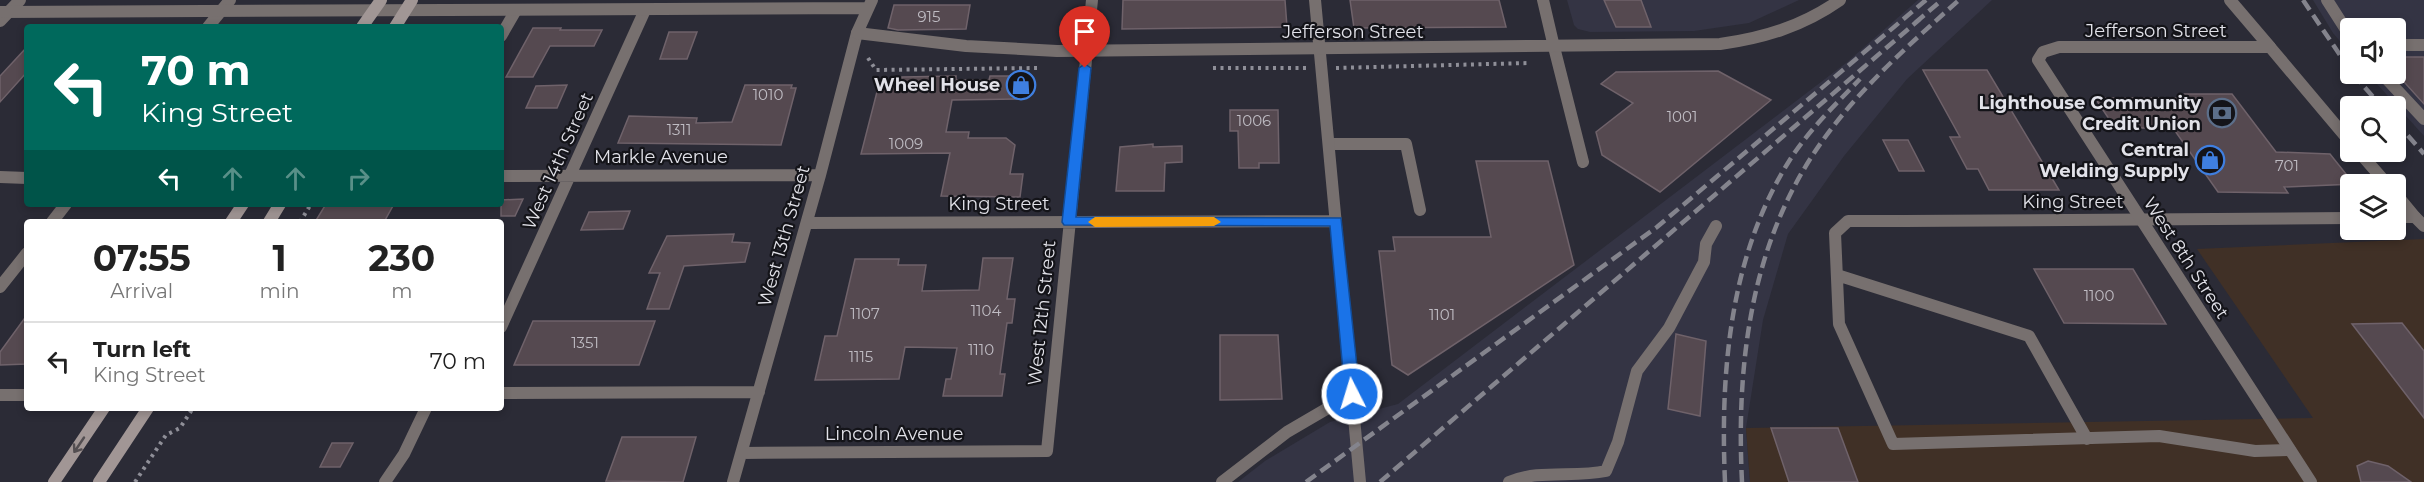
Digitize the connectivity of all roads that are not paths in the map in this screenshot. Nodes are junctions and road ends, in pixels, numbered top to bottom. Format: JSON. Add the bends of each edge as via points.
{"nodes":[{"id":1,"x":20,"y":0,"type":"edge"},
{"id":2,"x":230,"y":0,"type":"edge"},
{"id":3,"x":381,"y":0,"type":"edge"},
{"id":4,"x":412,"y":0,"type":"edge"},
{"id":5,"x":1092,"y":0,"type":"edge"},
{"id":6,"x":1315,"y":0,"type":"edge"},
{"id":7,"x":1543,"y":0,"type":"edge"},
{"id":8,"x":1840,"y":0,"type":"edge"},
{"id":9,"x":2230,"y":0,"type":"edge"},
{"id":10,"x":2327,"y":0,"type":"edge"},
{"id":11,"x":786,"y":4,"type":"edge"},
{"id":12,"x":870,"y":4,"type":"edge"},
{"id":13,"x":374,"y":10,"type":"junction"},
{"id":14,"x":406,"y":10,"type":"junction"},
{"id":15,"x":516,"y":10,"type":"junction"},
{"id":16,"x":645,"y":10,"type":"junction"},
{"id":17,"x":222,"y":11,"type":"junction"},
{"id":18,"x":4,"y":12,"type":"edge"},
{"id":19,"x":2340,"y":20,"type":"edge"},
{"id":20,"x":0,"y":21,"type":"edge"},
{"id":21,"x":211,"y":24,"type":"edge"},
{"id":22,"x":364,"y":24,"type":"edge"},
{"id":23,"x":397,"y":24,"type":"edge"},
{"id":24,"x":504,"y":31,"type":"edge"},
{"id":25,"x":857,"y":33,"type":"junction"},
{"id":26,"x":2406,"y":45,"type":"edge"},
{"id":27,"x":2424,"y":45,"type":"edge"},
{"id":28,"x":1554,"y":47,"type":"junction"},
{"id":29,"x":2270,"y":47,"type":"junction"},
{"id":30,"x":1320,"y":49,"type":"junction"},
{"id":31,"x":1087,"y":50,"type":"junction"},
{"id":32,"x":2043,"y":52,"type":"joint"},
{"id":33,"x":2391,"y":84,"type":"edge"},
{"id":34,"x":2424,"y":119,"type":"edge"},
{"id":35,"x":2340,"y":130,"type":"edge"},
{"id":36,"x":1329,"y":144,"type":"junction"},
{"id":37,"x":1583,"y":162,"type":"dead end"},
{"id":38,"x":2368,"y":162,"type":"edge"},
{"id":39,"x":2378,"y":174,"type":"edge"},
{"id":40,"x":572,"y":175,"type":"junction"},
{"id":41,"x":820,"y":175,"type":"junction"},
{"id":42,"x":504,"y":176,"type":"edge"},
{"id":43,"x":0,"y":177,"type":"edge"},
{"id":44,"x":24,"y":178,"type":"edge"},
{"id":45,"x":2406,"y":206,"type":"edge"},
{"id":46,"x":64,"y":207,"type":"edge"},
{"id":47,"x":1420,"y":210,"type":"dead end"},
{"id":48,"x":2340,"y":218,"type":"edge"},
{"id":49,"x":54,"y":219,"type":"edge"},
{"id":50,"x":2139,"y":220,"type":"junction"},
{"id":51,"x":1336,"y":221,"type":"junction"},
{"id":52,"x":1069,"y":222,"type":"junction"},
{"id":53,"x":2419,"y":222,"type":"edge"},
{"id":54,"x":807,"y":223,"type":"junction"},
{"id":55,"x":1716,"y":226,"type":"dead end"},
{"id":56,"x":24,"y":257,"type":"edge"},
{"id":57,"x":1837,"y":275,"type":"junction"},
{"id":58,"x":0,"y":287,"type":"edge"},
{"id":59,"x":504,"y":321,"type":"edge"},
{"id":60,"x":759,"y":392,"type":"junction"},
{"id":61,"x":504,"y":393,"type":"edge"},
{"id":62,"x":1352,"y":394,"type":"junction"},
{"id":63,"x":0,"y":395,"type":"edge"},
{"id":64,"x":24,"y":395,"type":"edge"},
{"id":65,"x":102,"y":411,"type":"edge"},
{"id":66,"x":146,"y":411,"type":"edge"},
{"id":67,"x":425,"y":411,"type":"edge"},
{"id":68,"x":2087,"y":439,"type":"junction"},
{"id":69,"x":2290,"y":450,"type":"junction"},
{"id":70,"x":1047,"y":451,"type":"joint"},
{"id":71,"x":742,"y":453,"type":"junction"},
{"id":72,"x":54,"y":482,"type":"edge"},
{"id":73,"x":99,"y":482,"type":"edge"},
{"id":74,"x":385,"y":482,"type":"edge"},
{"id":75,"x":733,"y":482,"type":"edge"},
{"id":76,"x":1222,"y":482,"type":"edge"},
{"id":77,"x":1360,"y":482,"type":"edge"},
{"id":78,"x":1509,"y":482,"type":"edge"},
{"id":79,"x":2311,"y":482,"type":"edge"}],
"edges":[{"from":1,"to":18,"type":"street"},
{"from":2,"to":17,"type":"street"},
{"from":3,"to":13,"type":"main road"},
{"from":4,"to":14,"type":"main road"},
{"from":5,"to":31,"type":"street","name":"West 12th Street"},
{"from":6,"to":30,"type":"street"},
{"from":7,"to":28,"type":"street"},
{"from":8,"to":28,"type":"street","name":"Jefferson Street","via":[[1795,27],[1746,41],[1694,46]]},
{"from":9,"to":29,"type":"street"},
{"from":10,"to":19,"type":"street"},
{"from":11,"to":12,"type":"street"},
{"from":11,"to":16,"type":"street"},
{"from":12,"to":25,"type":"street","name":"West 13th Street"},
{"from":13,"to":14,"type":"street"},
{"from":13,"to":17,"type":"street"},
{"from":13,"to":22,"type":"main road"},
{"from":14,"to":15,"type":"street"},
{"from":14,"to":23,"type":"main road"},
{"from":15,"to":16,"type":"street"},
{"from":15,"to":24,"type":"street"},
{"from":16,"to":40,"type":"street","name":"West 14th Street"},
{"from":17,"to":18,"type":"street"},
{"from":17,"to":21,"type":"street"},
{"from":18,"to":20,"type":"street"},
{"from":25,"to":31,"type":"street","name":"Jefferson Street","via":[[966,46]]},
{"from":25,"to":41,"type":"street","name":"West 13th Street"},
{"from":26,"to":27,"type":"street"},
{"from":28,"to":30,"type":"street","name":"Jefferson Street"},
{"from":28,"to":37,"type":"street"},
{"from":29,"to":32,"type":"street","name":"Jefferson Street","via":[[2059,47]]},
{"from":29,"to":35,"type":"street"},
{"from":30,"to":31,"type":"street","name":"Jefferson Street"},
{"from":30,"to":36,"type":"street"},
{"from":31,"to":52,"type":"street","name":"West 12th Street"},
{"from":32,"to":50,"type":"street","name":"West 8th Street","via":[[2038,60],[2040,68]]},
{"from":33,"to":34,"type":"street"},
{"from":36,"to":47,"type":"street","via":[[1406,144]]},
{"from":36,"to":51,"type":"street"},
{"from":38,"to":39,"type":"street"},
{"from":40,"to":41,"type":"street","name":"Markle Avenue"},
{"from":40,"to":42,"type":"street","name":"Markle Avenue"},
{"from":40,"to":59,"type":"street","name":"West 14th Street"},
{"from":41,"to":54,"type":"street","name":"West 13th Street"},
{"from":43,"to":44,"type":"street"},
{"from":45,"to":53,"type":"street"},
{"from":46,"to":49,"type":"street"},
{"from":48,"to":50,"type":"street","name":"King Street"},
{"from":50,"to":57,"type":"street","name":"King Street","via":[[1848,221],[1835,233]]},
{"from":50,"to":69,"type":"street","name":"West 8th Street"},
{"from":51,"to":52,"type":"street","name":"King Street"},
{"from":51,"to":62,"type":"street"},
{"from":52,"to":54,"type":"street","name":"King Street"},
{"from":52,"to":70,"type":"street","name":"West 12th Street"},
{"from":54,"to":60,"type":"street","name":"West 13th Street"},
{"from":55,"to":78,"type":"street","via":[[1706,244],[1704,262],[1669,328],[1637,371],[1606,471],[1592,476],[1536,474]]},
{"from":56,"to":58,"type":"street"},
{"from":57,"to":68,"type":"street","via":[[2029,336]]},
{"from":57,"to":68,"type":"street","via":[[1839,324],[1893,444]]},
{"from":60,"to":61,"type":"street"},
{"from":60,"to":71,"type":"street","name":"West 13th Street"},
{"from":62,"to":76,"type":"street","via":[[1287,432]]},
{"from":62,"to":77,"type":"street"},
{"from":63,"to":64,"type":"street"},
{"from":65,"to":72,"type":"main road","one_way":true},
{"from":66,"to":73,"type":"main road"},
{"from":67,"to":74,"type":"street"},
{"from":68,"to":69,"type":"street","via":[[2159,436],[2255,451]]},
{"from":69,"to":79,"type":"street","name":"West 8th Street"},
{"from":70,"to":71,"type":"street","name":"Lincoln Avenue"},
{"from":71,"to":75,"type":"street","name":"West 13th Street"}]}
